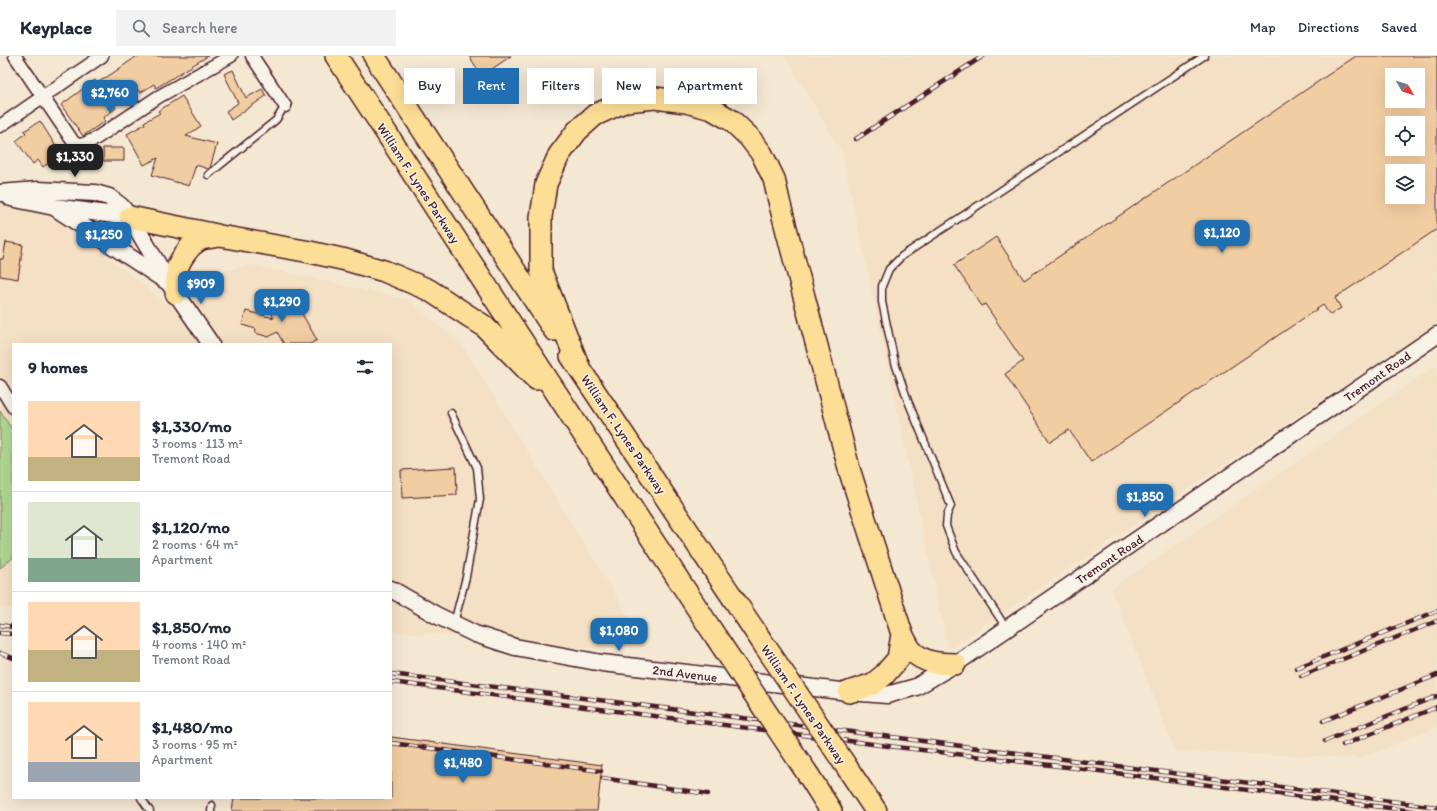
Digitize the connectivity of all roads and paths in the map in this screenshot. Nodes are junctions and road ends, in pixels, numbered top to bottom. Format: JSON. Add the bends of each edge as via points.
{"nodes":[{"id":1,"x":15,"y":56,"type":"edge"},
{"id":2,"x":102,"y":56,"type":"edge"},
{"id":3,"x":231,"y":56,"type":"edge"},
{"id":4,"x":252,"y":56,"type":"edge"},
{"id":5,"x":336,"y":56,"type":"edge"},
{"id":6,"x":374,"y":56,"type":"edge"},
{"id":7,"x":1204,"y":56,"type":"edge"},
{"id":8,"x":42,"y":97,"type":"junction"},
{"id":9,"x":285,"y":106,"type":"joint"},
{"id":10,"x":0,"y":126,"type":"edge"},
{"id":11,"x":208,"y":175,"type":"dead end"},
{"id":12,"x":0,"y":195,"type":"edge"},
{"id":13,"x":54,"y":207,"type":"junction"},
{"id":14,"x":130,"y":217,"type":"junction"},
{"id":15,"x":220,"y":236,"type":"junction"},
{"id":16,"x":172,"y":288,"type":"junction"},
{"id":17,"x":1437,"y":335,"type":"edge"},
{"id":18,"x":210,"y":343,"type":"edge"},
{"id":19,"x":579,"y":367,"type":"junction"},
{"id":20,"x":0,"y":386,"type":"edge"},
{"id":21,"x":563,"y":403,"type":"junction"},
{"id":22,"x":12,"y":404,"type":"edge"},
{"id":23,"x":451,"y":413,"type":"dead end"},
{"id":24,"x":392,"y":590,"type":"edge"},
{"id":25,"x":454,"y":623,"type":"junction"},
{"id":26,"x":1007,"y":629,"type":"junction"},
{"id":27,"x":902,"y":634,"type":"junction"},
{"id":28,"x":955,"y":664,"type":"junction"},
{"id":29,"x":849,"y":692,"type":"junction"},
{"id":30,"x":142,"y":799,"type":"edge"},
{"id":31,"x":150,"y":811,"type":"edge"},
{"id":32,"x":831,"y":811,"type":"edge"},
{"id":33,"x":876,"y":811,"type":"edge"}],
"edges":[{"from":1,"to":8,"type":"street"},
{"from":2,"to":8,"type":"street"},
{"from":3,"to":8,"type":"street","via":[[158,97],[82,145],[75,144]]},
{"from":4,"to":9,"type":"street"},
{"from":5,"to":21,"type":"highway","name":"William F. Lynes Parkway"},
{"from":6,"to":19,"type":"highway","name":"William F. Lynes Parkway"},
{"from":7,"to":26,"type":"lane","via":[[902,256],[889,269],[882,286],[882,302],[895,363],[951,506],[946,526],[949,536],[956,552]]},
{"from":8,"to":10,"type":"street"},
{"from":9,"to":11,"type":"lane","via":[[276,120]]},
{"from":12,"to":13,"type":"street"},
{"from":12,"to":14,"type":"street","via":[[38,190],[95,193],[109,197]]},
{"from":13,"to":14,"type":"street"},
{"from":13,"to":16,"type":"street"},
{"from":14,"to":15,"type":"highway"},
{"from":14,"to":16,"type":"street"},
{"from":15,"to":16,"type":"highway","via":[[201,239],[191,246],[178,265]]},
{"from":15,"to":21,"type":"highway","via":[[305,250],[346,260],[384,271],[430,290],[484,326]]},
{"from":16,"to":18,"type":"street"},
{"from":17,"to":26,"type":"street","name":"Tremont Road"},
{"from":19,"to":27,"type":"highway","via":[[541,271],[541,217],[546,184],[559,155],[577,131],[595,115],[626,101],[655,98],[712,108],[731,120],[749,137],[762,154],[774,179],[850,472]]},
{"from":19,"to":33,"type":"highway","name":"William F. Lynes Parkway","bridge":true},
{"from":20,"to":22,"type":"street"},
{"from":21,"to":32,"type":"highway","name":"William F. Lynes Parkway","bridge":true},
{"from":23,"to":25,"type":"lane","via":[[478,468],[480,500],[466,577]]},
{"from":24,"to":25,"type":"street","name":"2nd Avenue"},
{"from":25,"to":29,"type":"street","name":"2nd Avenue","via":[[475,634],[515,647],[602,664]]},
{"from":26,"to":28,"type":"street","name":"Tremont Road"},
{"from":27,"to":28,"type":"highway","via":[[912,651],[924,659],[937,664]]},
{"from":27,"to":29,"type":"highway","via":[[898,659],[884,675],[873,684]]},
{"from":28,"to":29,"type":"street","name":"Tremont Road","via":[[916,687],[887,695]]},
{"from":30,"to":31,"type":"lane"}]}
